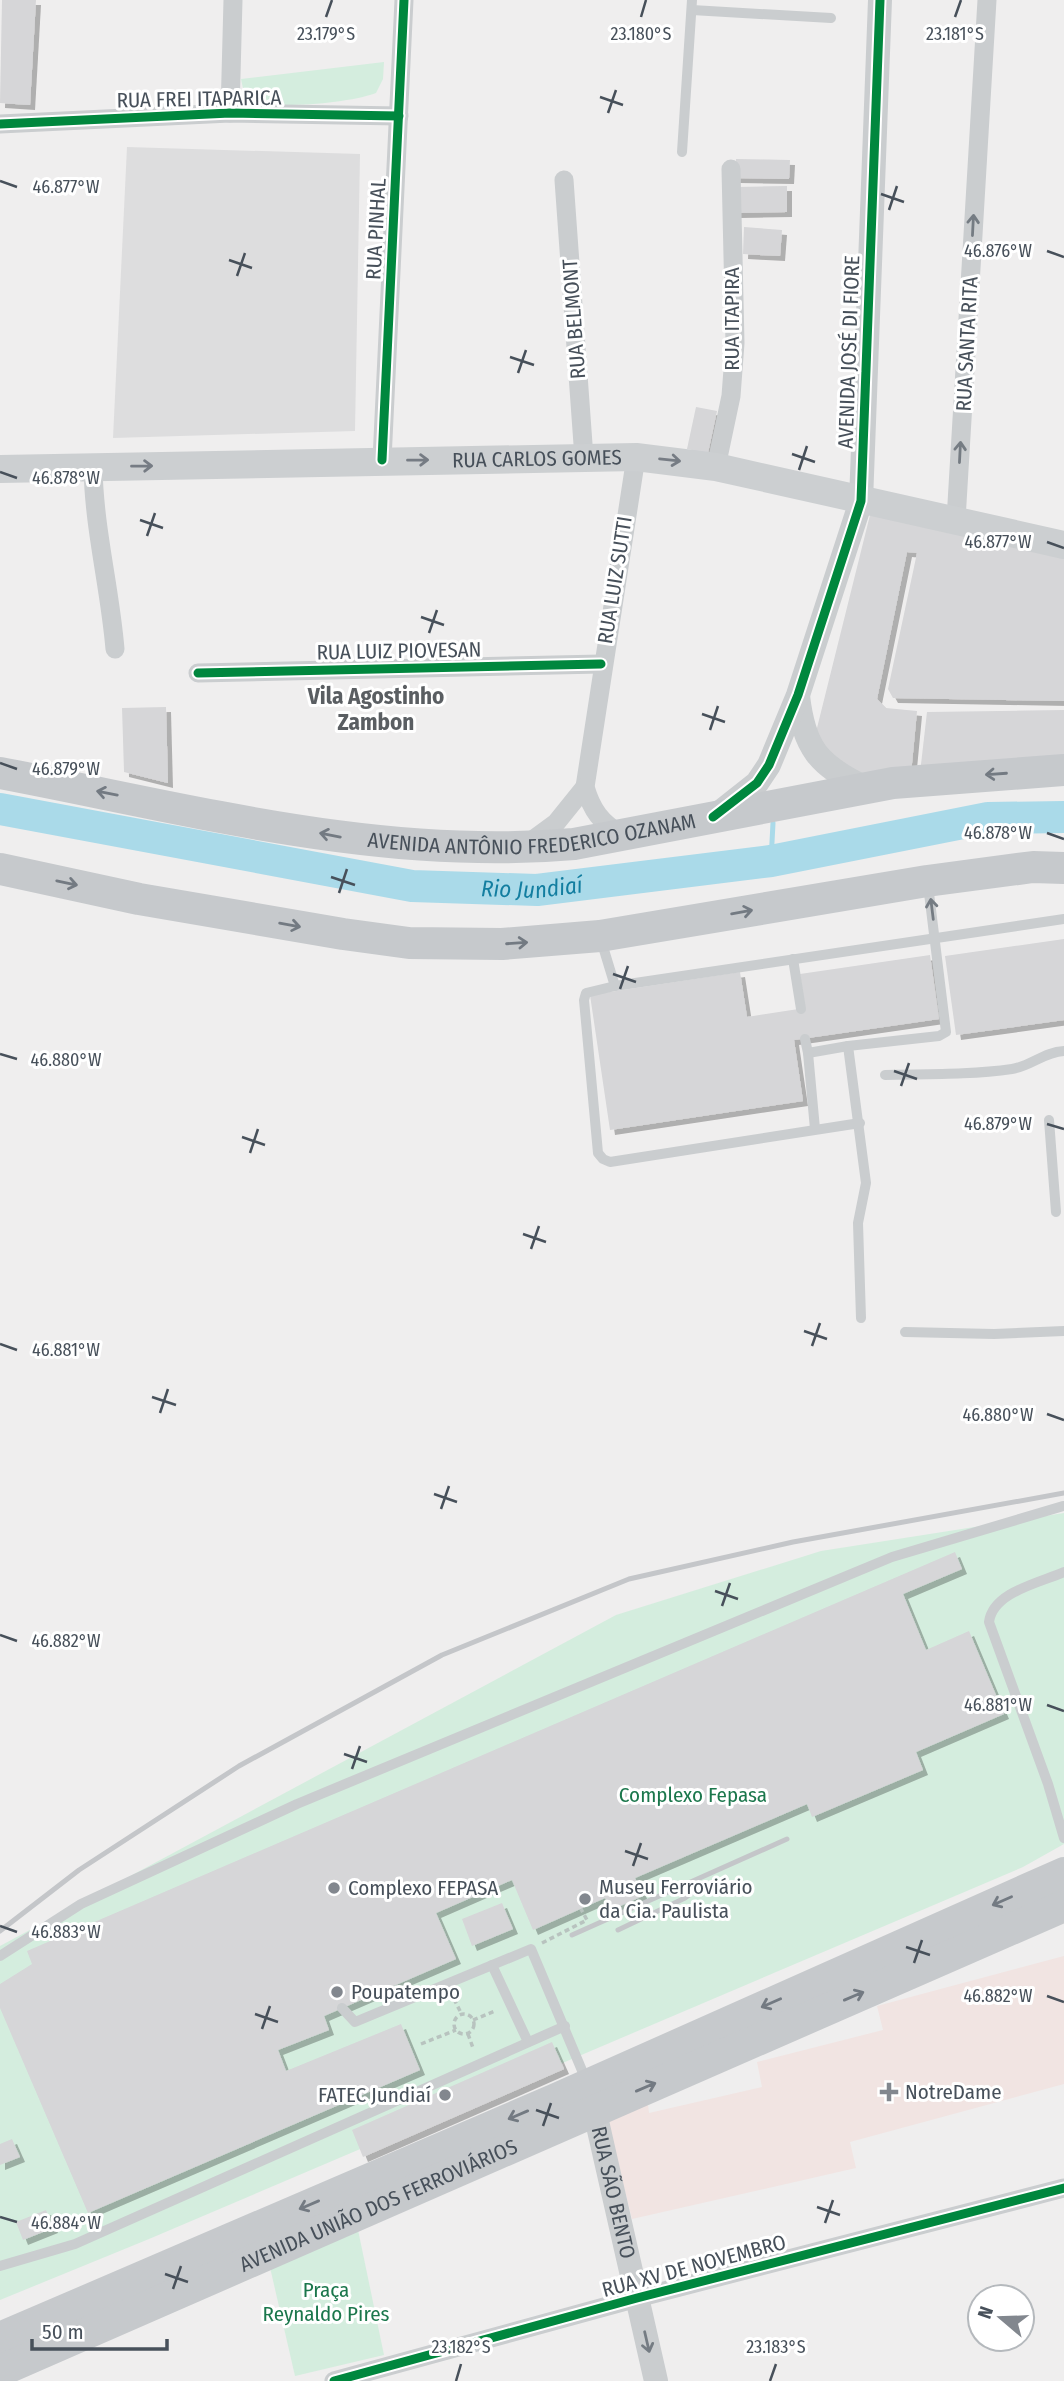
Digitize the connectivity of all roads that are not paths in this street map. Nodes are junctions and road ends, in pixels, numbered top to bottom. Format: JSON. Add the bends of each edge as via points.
{"nodes":[{"id":1,"x":233,"y":0,"type":"edge"},
{"id":2,"x":404,"y":0,"type":"edge"},
{"id":3,"x":880,"y":0,"type":"edge"},
{"id":4,"x":987,"y":0,"type":"edge"},
{"id":5,"x":692,"y":5,"type":"edge"},
{"id":6,"x":831,"y":18,"type":"dead end"},
{"id":7,"x":230,"y":113,"type":"junction"},
{"id":8,"x":399,"y":116,"type":"junction"},
{"id":9,"x":0,"y":124,"type":"edge"},
{"id":10,"x":682,"y":152,"type":"dead end"},
{"id":11,"x":731,"y":169,"type":"dead end"},
{"id":12,"x":564,"y":180,"type":"dead end"},
{"id":13,"x":636,"y":457,"type":"junction"},
{"id":14,"x":584,"y":458,"type":"junction"},
{"id":15,"x":382,"y":460,"type":"junction"},
{"id":16,"x":93,"y":467,"type":"junction"},
{"id":17,"x":716,"y":467,"type":"junction"},
{"id":18,"x":0,"y":469,"type":"edge"},
{"id":19,"x":860,"y":501,"type":"junction"},
{"id":20,"x":956,"y":520,"type":"junction"},
{"id":21,"x":1064,"y":545,"type":"edge"},
{"id":22,"x":115,"y":649,"type":"dead end"},
{"id":23,"x":601,"y":664,"type":"junction"},
{"id":24,"x":198,"y":673,"type":"dead end"},
{"id":25,"x":798,"y":695,"type":"junction"},
{"id":26,"x":775,"y":750,"type":"junction"},
{"id":27,"x":1064,"y":770,"type":"edge"},
{"id":28,"x":831,"y":772,"type":"junction"},
{"id":29,"x":0,"y":773,"type":"edge"},
{"id":30,"x":584,"y":787,"type":"junction"},
{"id":31,"x":864,"y":787,"type":"junction"},
{"id":32,"x":713,"y":817,"type":"junction"},
{"id":33,"x":621,"y":835,"type":"junction"},
{"id":34,"x":521,"y":848,"type":"junction"},
{"id":35,"x":1064,"y":868,"type":"edge"},
{"id":36,"x":0,"y":869,"type":"edge"},
{"id":37,"x":927,"y":881,"type":"junction"},
{"id":38,"x":1064,"y":919,"type":"edge"},
{"id":39,"x":600,"y":936,"type":"junction"},
{"id":40,"x":935,"y":938,"type":"junction"},
{"id":41,"x":793,"y":959,"type":"junction"},
{"id":42,"x":615,"y":986,"type":"junction"},
{"id":43,"x":801,"y":1009,"type":"dead end"},
{"id":44,"x":805,"y":1039,"type":"dead end"},
{"id":45,"x":848,"y":1046,"type":"junction"},
{"id":46,"x":1064,"y":1051,"type":"edge"},
{"id":47,"x":808,"y":1053,"type":"junction"},
{"id":48,"x":885,"y":1075,"type":"dead end"},
{"id":49,"x":1049,"y":1119,"type":"dead end"},
{"id":50,"x":860,"y":1123,"type":"junction"},
{"id":51,"x":814,"y":1129,"type":"junction"},
{"id":52,"x":1056,"y":1212,"type":"dead end"},
{"id":53,"x":861,"y":1318,"type":"dead end"},
{"id":54,"x":1064,"y":1331,"type":"edge"},
{"id":55,"x":905,"y":1332,"type":"dead end"},
{"id":56,"x":1063,"y":1506,"type":"edge"},
{"id":57,"x":1064,"y":1572,"type":"edge"},
{"id":58,"x":1064,"y":1839,"type":"edge"},
{"id":59,"x":1064,"y":1873,"type":"edge"},
{"id":60,"x":1064,"y":1906,"type":"edge"},
{"id":61,"x":0,"y":1956,"type":"edge"},
{"id":62,"x":492,"y":1965,"type":"junction"},
{"id":63,"x":342,"y":2008,"type":"dead end"},
{"id":64,"x":565,"y":2026,"type":"junction"},
{"id":65,"x":528,"y":2042,"type":"junction"},
{"id":66,"x":591,"y":2097,"type":"junction"},
{"id":67,"x":1064,"y":2188,"type":"edge"},
{"id":68,"x":0,"y":2266,"type":"edge"},
{"id":69,"x":637,"y":2298,"type":"junction"},
{"id":70,"x":3,"y":2361,"type":"edge"},
{"id":71,"x":334,"y":2381,"type":"edge"},
{"id":72,"x":656,"y":2381,"type":"edge"}],
"edges":[{"from":1,"to":7,"type":"street"},
{"from":2,"to":8,"type":"street","name":"RUA PINHAL"},
{"from":3,"to":19,"type":"street","name":"AVENIDA JOSÉ DI FIORE"},
{"from":20,"to":4,"type":"street","name":"RUA SANTA RITA","one_way":true},
{"from":5,"to":6,"type":"lane"},
{"from":5,"to":10,"type":"lane"},
{"from":7,"to":8,"type":"street","name":"RUA FREI ITAPARICA"},
{"from":7,"to":9,"type":"street","name":"RUA FREI ITAPARICA"},
{"from":8,"to":15,"type":"street","name":"RUA PINHAL"},
{"from":11,"to":17,"type":"street","name":"RUA ITAPIRA","via":[[735,343],[731,396]]},
{"from":12,"to":14,"type":"street","name":"RUA BELMONT"},
{"from":13,"to":14,"type":"main road","name":"RUA CARLOS GOMES"},
{"from":13,"to":17,"type":"main road","name":"RUA CARLOS GOMES","one_way":true},
{"from":13,"to":23,"type":"street","name":"RUA LUIZ SUTTI"},
{"from":15,"to":14,"type":"main road","name":"RUA CARLOS GOMES","one_way":true},
{"from":16,"to":15,"type":"main road","name":"RUA CARLOS GOMES","one_way":true},
{"from":16,"to":18,"type":"main road","name":"RUA CARLOS GOMES"},
{"from":16,"to":22,"type":"street"},
{"from":17,"to":19,"type":"main road","name":"RUA CARLOS GOMES"},
{"from":19,"to":20,"type":"main road","name":"RUA CARLOS GOMES"},
{"from":19,"to":25,"type":"street","name":"AVENIDA JOSÉ DI FIORE"},
{"from":20,"to":21,"type":"main road","name":"RUA CARLOS GOMES"},
{"from":23,"to":24,"type":"street","name":"RUA LUIZ PIOVESAN"},
{"from":23,"to":30,"type":"street","name":"RUA LUIZ SUTTI"},
{"from":25,"to":26,"type":"street","name":"AVENIDA JOSÉ DI FIORE"},
{"from":25,"to":28,"type":"street","via":[[809,745]]},
{"from":26,"to":28,"type":"street"},
{"from":26,"to":32,"type":"street","name":"AVENIDA JOSÉ DI FIORE","via":[[757,783]]},
{"from":27,"to":31,"type":"main road","name":"AVENIDA ANTÔNIO FREDERICO OZANAM","one_way":true},
{"from":28,"to":31,"type":"street"},
{"from":34,"to":29,"type":"main road","name":"AVENIDA ANTÔNIO FREDERICO OZANAM","one_way":true,"via":[[433,847],[348,839]]},
{"from":30,"to":33,"type":"street","via":[[601,822]]},
{"from":30,"to":34,"type":"street","via":[[556,823]]},
{"from":31,"to":32,"type":"main road","name":"AVENIDA ANTÔNIO FREDERICO OZANAM"},
{"from":32,"to":33,"type":"main road","name":"AVENIDA ANTÔNIO FREDERICO OZANAM"},
{"from":33,"to":34,"type":"main road","name":"AVENIDA ANTÔNIO FREDERICO OZANAM"},
{"from":35,"to":37,"type":"main road","via":[[1033,867]]},
{"from":36,"to":39,"type":"main road","one_way":true,"via":[[153,901],[409,943],[502,944]]},
{"from":39,"to":37,"type":"main road","one_way":true},
{"from":40,"to":37,"type":"lane","one_way":true},
{"from":38,"to":40,"type":"lane"},
{"from":39,"to":42,"type":"lane"},
{"from":40,"to":41,"type":"lane"},
{"from":40,"to":45,"type":"lane","via":[[946,1032]]},
{"from":41,"to":42,"type":"lane"},
{"from":41,"to":43,"type":"lane"},
{"from":42,"to":51,"type":"lane","via":[[592,989],[584,1000],[598,1153],[603,1159],[610,1162]]},
{"from":44,"to":47,"type":"lane"},
{"from":45,"to":47,"type":"lane"},
{"from":45,"to":50,"type":"lane"},
{"from":46,"to":48,"type":"lane","via":[[1051,1051],[1016,1068]]},
{"from":47,"to":51,"type":"lane"},
{"from":49,"to":52,"type":"lane"},
{"from":50,"to":51,"type":"lane"},
{"from":50,"to":53,"type":"lane","via":[[866,1183],[858,1223]]},
{"from":54,"to":55,"type":"lane"},
{"from":56,"to":61,"type":"lane","via":[[892,1557],[310,1798],[81,1904]]},
{"from":57,"to":58,"type":"lane","via":[[999,1600],[990,1610],[989,1622]]},
{"from":59,"to":66,"type":"main road","name":"AVENIDA UNIÃO DOS FERROVIÁRIOS","one_way":true},
{"from":66,"to":60,"type":"main road","name":"AVENIDA UNIÃO DOS FERROVIÁRIOS","one_way":true},
{"from":62,"to":63,"type":"lane","via":[[355,2022]]},
{"from":62,"to":64,"type":"lane","via":[[531,1949]]},
{"from":62,"to":65,"type":"lane"},
{"from":64,"to":65,"type":"lane"},
{"from":64,"to":66,"type":"lane"},
{"from":65,"to":68,"type":"lane","via":[[75,2244]]},
{"from":66,"to":69,"type":"street","name":"RUA SÃO BENTO"},
{"from":66,"to":70,"type":"main road","name":"AVENIDA UNIÃO DOS FERROVIÁRIOS"},
{"from":67,"to":69,"type":"street","name":"RUA XV DE NOVEMBRO"},
{"from":69,"to":71,"type":"street","name":"RUA XV DE NOVEMBRO"},
{"from":69,"to":72,"type":"street","name":"RUA SÃO BENTO","one_way":true}]}
